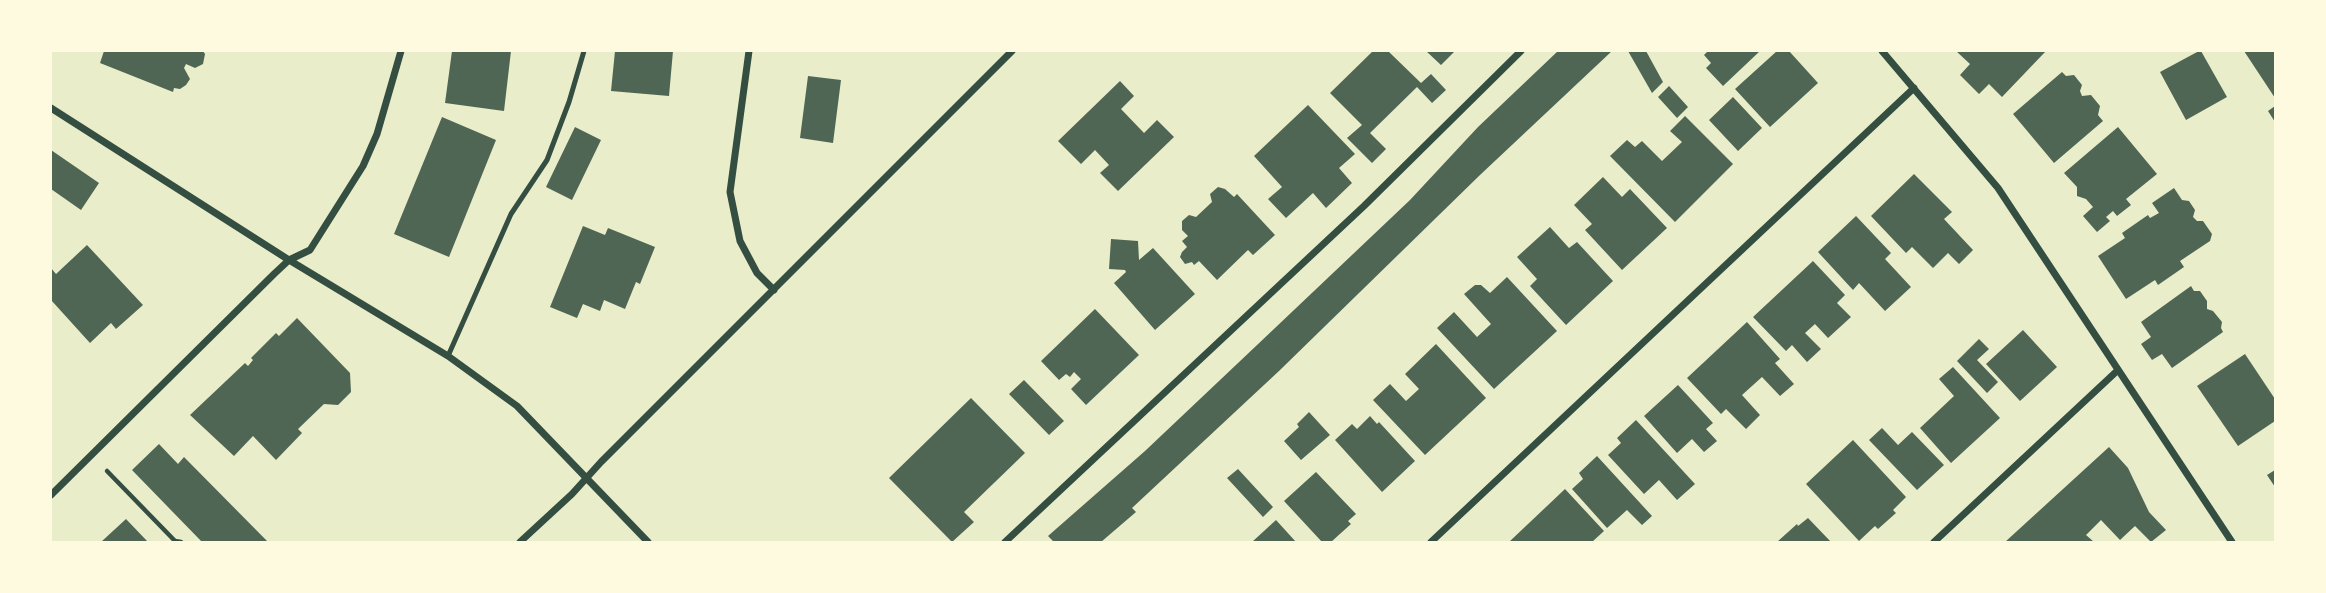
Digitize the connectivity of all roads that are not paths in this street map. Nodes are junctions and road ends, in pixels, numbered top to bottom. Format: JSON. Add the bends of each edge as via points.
{"nodes":[{"id":1,"x":401,"y":51,"type":"edge"},
{"id":2,"x":584,"y":51,"type":"edge"},
{"id":3,"x":750,"y":51,"type":"edge"},
{"id":4,"x":1012,"y":51,"type":"edge"},
{"id":5,"x":1521,"y":51,"type":"edge"},
{"id":6,"x":1882,"y":51,"type":"edge"},
{"id":7,"x":1914,"y":88,"type":"junction"},
{"id":8,"x":51,"y":108,"type":"edge"},
{"id":9,"x":289,"y":260,"type":"junction"},
{"id":10,"x":774,"y":290,"type":"junction"},
{"id":11,"x":448,"y":356,"type":"junction"},
{"id":12,"x":2118,"y":370,"type":"junction"},
{"id":13,"x":587,"y":478,"type":"junction"},
{"id":14,"x":51,"y":495,"type":"edge"},
{"id":15,"x":520,"y":542,"type":"edge"},
{"id":16,"x":648,"y":542,"type":"edge"},
{"id":17,"x":1005,"y":542,"type":"edge"},
{"id":18,"x":1431,"y":542,"type":"edge"},
{"id":19,"x":1934,"y":542,"type":"edge"},
{"id":20,"x":2232,"y":542,"type":"edge"}],
"edges":[{"from":1,"to":9,"type":"street","via":[[363,166],[310,250]]},
{"from":2,"to":11,"type":"lane","via":[[547,160],[511,214]]},
{"from":3,"to":10,"type":"street","via":[[730,192],[740,241],[757,273]]},
{"from":4,"to":10,"type":"street"},
{"from":5,"to":17,"type":"street","via":[[1364,206]]},
{"from":6,"to":7,"type":"street"},
{"from":7,"to":12,"type":"street","via":[[1998,188]]},
{"from":7,"to":18,"type":"street"},
{"from":8,"to":9,"type":"street"},
{"from":9,"to":11,"type":"street"},
{"from":9,"to":14,"type":"street"},
{"from":10,"to":13,"type":"street"},
{"from":11,"to":13,"type":"street","via":[[517,405]]},
{"from":12,"to":19,"type":"street"},
{"from":12,"to":20,"type":"street"},
{"from":13,"to":15,"type":"street"},
{"from":13,"to":16,"type":"street"}]}
